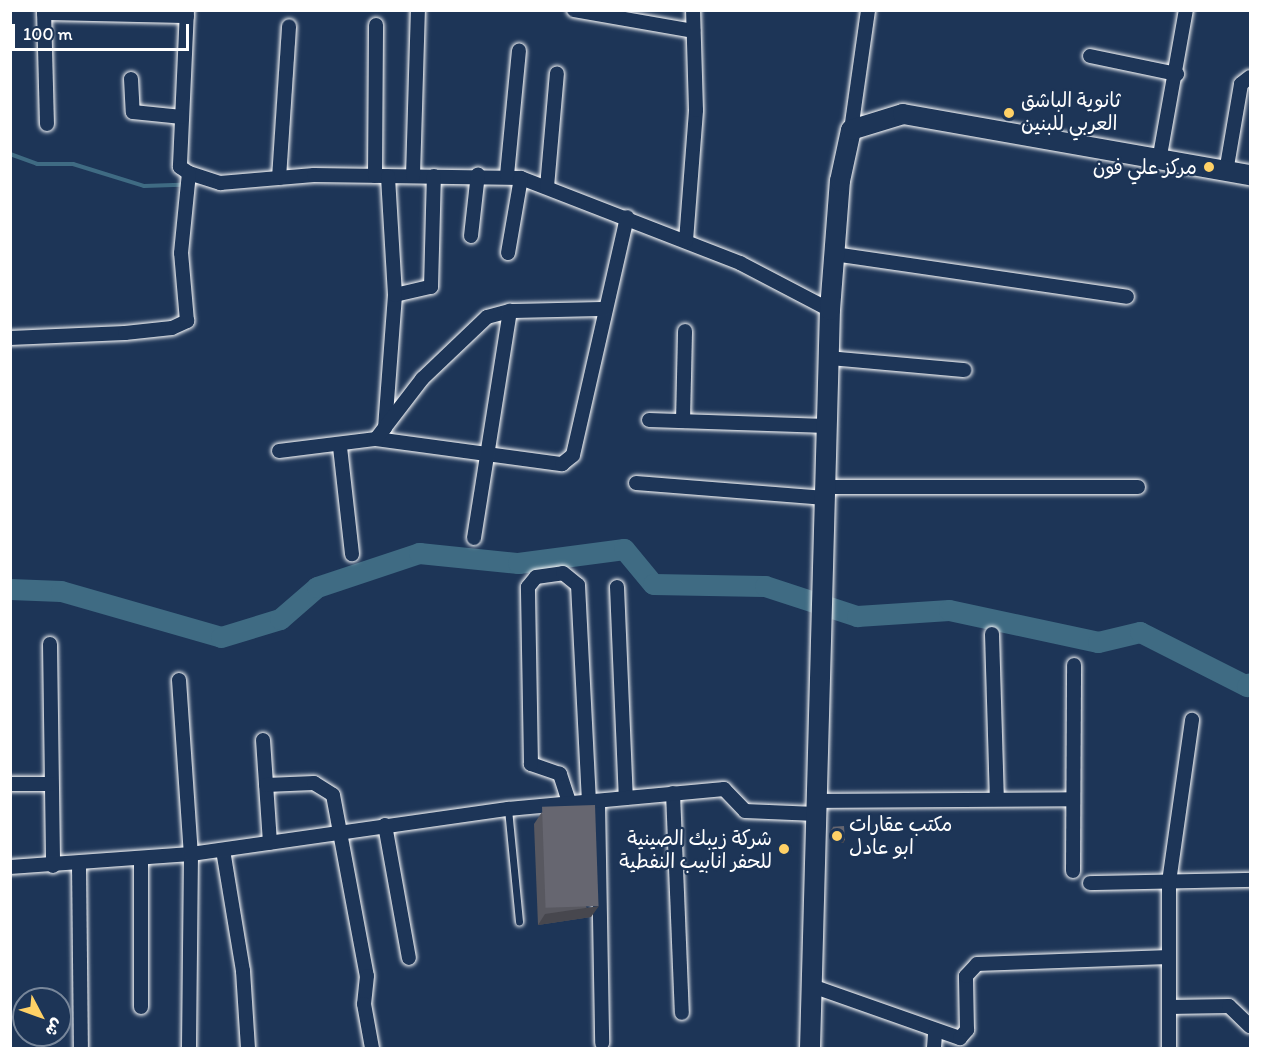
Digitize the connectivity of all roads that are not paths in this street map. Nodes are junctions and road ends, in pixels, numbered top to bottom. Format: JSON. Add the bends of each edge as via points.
{"nodes":[{"id":1,"x":574,"y":10,"type":"edge"},
{"id":2,"x":693,"y":10,"type":"edge"},
{"id":3,"x":868,"y":10,"type":"edge"},
{"id":4,"x":1186,"y":10,"type":"edge"},
{"id":5,"x":418,"y":11,"type":"edge"},
{"id":6,"x":44,"y":12,"type":"edge"},
{"id":7,"x":187,"y":13,"type":"edge"},
{"id":8,"x":376,"y":25,"type":"dead end"},
{"id":9,"x":289,"y":26,"type":"dead end"},
{"id":10,"x":693,"y":32,"type":"junction"},
{"id":11,"x":519,"y":51,"type":"dead end"},
{"id":12,"x":1090,"y":56,"type":"dead end"},
{"id":13,"x":557,"y":73,"type":"dead end"},
{"id":14,"x":1177,"y":74,"type":"junction"},
{"id":15,"x":1251,"y":77,"type":"edge"},
{"id":16,"x":131,"y":79,"type":"dead end"},
{"id":17,"x":182,"y":117,"type":"junction"},
{"id":18,"x":47,"y":124,"type":"dead end"},
{"id":19,"x":851,"y":130,"type":"junction"},
{"id":20,"x":1159,"y":161,"type":"junction"},
{"id":21,"x":1226,"y":172,"type":"junction"},
{"id":22,"x":189,"y":173,"type":"junction"},
{"id":23,"x":478,"y":174,"type":"junction"},
{"id":24,"x":1251,"y":175,"type":"edge"},
{"id":25,"x":381,"y":176,"type":"junction"},
{"id":26,"x":413,"y":176,"type":"junction"},
{"id":27,"x":434,"y":176,"type":"junction"},
{"id":28,"x":514,"y":177,"type":"junction"},
{"id":29,"x":279,"y":178,"type":"junction"},
{"id":30,"x":547,"y":187,"type":"junction"},
{"id":31,"x":627,"y":217,"type":"junction"},
{"id":32,"x":471,"y":237,"type":"dead end"},
{"id":33,"x":686,"y":241,"type":"junction"},
{"id":34,"x":508,"y":253,"type":"dead end"},
{"id":35,"x":834,"y":254,"type":"junction"},
{"id":36,"x":395,"y":295,"type":"junction"},
{"id":37,"x":1127,"y":297,"type":"dead end"},
{"id":38,"x":605,"y":309,"type":"junction"},
{"id":39,"x":830,"y":310,"type":"junction"},
{"id":40,"x":510,"y":311,"type":"junction"},
{"id":41,"x":685,"y":331,"type":"dead end"},
{"id":42,"x":10,"y":338,"type":"edge"},
{"id":43,"x":829,"y":358,"type":"junction"},
{"id":44,"x":964,"y":370,"type":"dead end"},
{"id":45,"x":649,"y":420,"type":"dead end"},
{"id":46,"x":683,"y":421,"type":"junction"},
{"id":47,"x":827,"y":426,"type":"junction"},
{"id":48,"x":380,"y":435,"type":"junction"},
{"id":49,"x":340,"y":447,"type":"junction"},
{"id":50,"x":279,"y":451,"type":"dead end"},
{"id":51,"x":483,"y":454,"type":"junction"},
{"id":52,"x":636,"y":483,"type":"dead end"},
{"id":53,"x":1138,"y":487,"type":"dead end"},
{"id":54,"x":825,"y":492,"type":"junction"},
{"id":55,"x":474,"y":538,"type":"dead end"},
{"id":56,"x":352,"y":554,"type":"dead end"},
{"id":57,"x":617,"y":587,"type":"dead end"},
{"id":58,"x":992,"y":634,"type":"dead end"},
{"id":59,"x":50,"y":644,"type":"dead end"},
{"id":60,"x":1074,"y":664,"type":"dead end"},
{"id":61,"x":179,"y":680,"type":"dead end"},
{"id":62,"x":1192,"y":720,"type":"dead end"},
{"id":63,"x":263,"y":740,"type":"dead end"},
{"id":64,"x":10,"y":784,"type":"edge"},
{"id":65,"x":50,"y":784,"type":"junction"},
{"id":66,"x":266,"y":785,"type":"junction"},
{"id":67,"x":673,"y":793,"type":"junction"},
{"id":68,"x":626,"y":798,"type":"junction"},
{"id":69,"x":997,"y":799,"type":"junction"},
{"id":70,"x":1073,"y":799,"type":"junction"},
{"id":71,"x":593,"y":803,"type":"junction"},
{"id":72,"x":570,"y":805,"type":"junction"},
{"id":73,"x":816,"y":808,"type":"junction"},
{"id":74,"x":508,"y":809,"type":"junction"},
{"id":75,"x":385,"y":825,"type":"junction"},
{"id":76,"x":342,"y":832,"type":"junction"},
{"id":77,"x":270,"y":843,"type":"junction"},
{"id":78,"x":223,"y":850,"type":"junction"},
{"id":79,"x":192,"y":854,"type":"junction"},
{"id":80,"x":141,"y":859,"type":"junction"},
{"id":81,"x":79,"y":865,"type":"junction"},
{"id":82,"x":53,"y":866,"type":"junction"},
{"id":83,"x":10,"y":867,"type":"edge"},
{"id":84,"x":1073,"y":870,"type":"dead end"},
{"id":85,"x":1251,"y":880,"type":"edge"},
{"id":86,"x":1169,"y":882,"type":"junction"},
{"id":87,"x":1090,"y":883,"type":"dead end"},
{"id":88,"x":519,"y":921,"type":"dead end"},
{"id":89,"x":1169,"y":957,"type":"junction"},
{"id":90,"x":409,"y":958,"type":"dead end"},
{"id":91,"x":812,"y":986,"type":"junction"},
{"id":92,"x":141,"y":1006,"type":"dead end"},
{"id":93,"x":1169,"y":1007,"type":"junction"},
{"id":94,"x":682,"y":1012,"type":"dead end"},
{"id":95,"x":1251,"y":1026,"type":"edge"},
{"id":96,"x":935,"y":1032,"type":"junction"},
{"id":97,"x":602,"y":1043,"type":"dead end"},
{"id":98,"x":81,"y":1048,"type":"edge"},
{"id":99,"x":189,"y":1048,"type":"edge"},
{"id":100,"x":248,"y":1048,"type":"edge"},
{"id":101,"x":372,"y":1048,"type":"edge"},
{"id":102,"x":810,"y":1048,"type":"edge"},
{"id":103,"x":933,"y":1048,"type":"edge"},
{"id":104,"x":1169,"y":1048,"type":"edge"}],
"edges":[{"from":1,"to":10,"type":"street"},
{"from":2,"to":10,"type":"street"},
{"from":3,"to":19,"type":"street"},
{"from":4,"to":14,"type":"street"},
{"from":5,"to":26,"type":"street"},
{"from":6,"to":7,"type":"street"},
{"from":6,"to":18,"type":"street"},
{"from":7,"to":17,"type":"street"},
{"from":8,"to":25,"type":"street"},
{"from":9,"to":29,"type":"street"},
{"from":10,"to":33,"type":"street","via":[[696,110]]},
{"from":11,"to":28,"type":"street"},
{"from":12,"to":14,"type":"street"},
{"from":13,"to":30,"type":"street"},
{"from":14,"to":20,"type":"street"},
{"from":15,"to":21,"type":"street","via":[[1241,84]]},
{"from":16,"to":17,"type":"street","via":[[133,112]]},
{"from":17,"to":22,"type":"street","via":[[180,167]]},
{"from":19,"to":20,"type":"main road","via":[[903,114]]},
{"from":19,"to":35,"type":"main road"},
{"from":20,"to":21,"type":"main road"},
{"from":21,"to":24,"type":"main road"},
{"from":22,"to":29,"type":"street","via":[[220,183]]},
{"from":22,"to":42,"type":"street","via":[[181,253],[187,321],[160,330]]},
{"from":23,"to":27,"type":"street"},
{"from":23,"to":28,"type":"street"},
{"from":23,"to":32,"type":"street"},
{"from":25,"to":26,"type":"street"},
{"from":25,"to":29,"type":"street"},
{"from":25,"to":36,"type":"street"},
{"from":26,"to":27,"type":"street"},
{"from":27,"to":36,"type":"street","via":[[430,287]]},
{"from":28,"to":30,"type":"street"},
{"from":28,"to":34,"type":"street"},
{"from":30,"to":31,"type":"street"},
{"from":31,"to":33,"type":"street"},
{"from":31,"to":38,"type":"street"},
{"from":33,"to":39,"type":"street"},
{"from":35,"to":37,"type":"street"},
{"from":35,"to":39,"type":"main road"},
{"from":36,"to":48,"type":"street"},
{"from":38,"to":40,"type":"street"},
{"from":38,"to":51,"type":"street","via":[[573,455],[562,464]]},
{"from":39,"to":43,"type":"main road"},
{"from":40,"to":48,"type":"street","via":[[470,328]]},
{"from":40,"to":51,"type":"street"},
{"from":41,"to":46,"type":"street"},
{"from":43,"to":44,"type":"street"},
{"from":43,"to":47,"type":"main road"},
{"from":45,"to":46,"type":"street"},
{"from":46,"to":47,"type":"street"},
{"from":47,"to":54,"type":"main road"},
{"from":48,"to":49,"type":"street"},
{"from":48,"to":51,"type":"street"},
{"from":49,"to":50,"type":"street"},
{"from":49,"to":56,"type":"street"},
{"from":51,"to":55,"type":"street"},
{"from":52,"to":54,"type":"street"},
{"from":53,"to":54,"type":"street"},
{"from":54,"to":73,"type":"main road","via":[[818,628]]},
{"from":57,"to":68,"type":"street"},
{"from":58,"to":69,"type":"street"},
{"from":59,"to":65,"type":"street"},
{"from":60,"to":70,"type":"street"},
{"from":61,"to":79,"type":"street"},
{"from":62,"to":86,"type":"street"},
{"from":63,"to":66,"type":"street"},
{"from":64,"to":65,"type":"street"},
{"from":65,"to":82,"type":"street"},
{"from":66,"to":76,"type":"street","via":[[314,783],[325,788],[333,795]]},
{"from":66,"to":77,"type":"street"},
{"from":67,"to":68,"type":"street"},
{"from":67,"to":73,"type":"street","via":[[724,789],[745,811]]},
{"from":67,"to":94,"type":"street"},
{"from":68,"to":71,"type":"street"},
{"from":69,"to":70,"type":"street"},
{"from":69,"to":73,"type":"street"},
{"from":70,"to":84,"type":"street"},
{"from":71,"to":72,"type":"street"},
{"from":71,"to":72,"type":"street","via":[[578,585],[563,573],[536,577],[528,587],[531,764],[560,774]]},
{"from":71,"to":97,"type":"street"},
{"from":72,"to":74,"type":"street"},
{"from":73,"to":91,"type":"main road"},
{"from":74,"to":75,"type":"street"},
{"from":74,"to":88,"type":"lane"},
{"from":75,"to":76,"type":"street"},
{"from":75,"to":90,"type":"street"},
{"from":76,"to":77,"type":"street"},
{"from":76,"to":101,"type":"street","via":[[367,976],[364,1004]]},
{"from":77,"to":78,"type":"street"},
{"from":78,"to":79,"type":"street"},
{"from":78,"to":100,"type":"street","via":[[243,971]]},
{"from":79,"to":80,"type":"street"},
{"from":79,"to":99,"type":"street"},
{"from":80,"to":81,"type":"street"},
{"from":80,"to":92,"type":"street"},
{"from":81,"to":82,"type":"street"},
{"from":81,"to":98,"type":"street"},
{"from":82,"to":83,"type":"street"},
{"from":85,"to":86,"type":"street"},
{"from":86,"to":87,"type":"street"},
{"from":86,"to":89,"type":"street"},
{"from":89,"to":93,"type":"street"},
{"from":89,"to":96,"type":"street","via":[[977,964],[966,976],[967,1030],[960,1038]]},
{"from":91,"to":96,"type":"street"},
{"from":91,"to":102,"type":"main road"},
{"from":93,"to":95,"type":"street","via":[[1228,1006]]},
{"from":93,"to":104,"type":"street"},
{"from":96,"to":103,"type":"street"}]}
